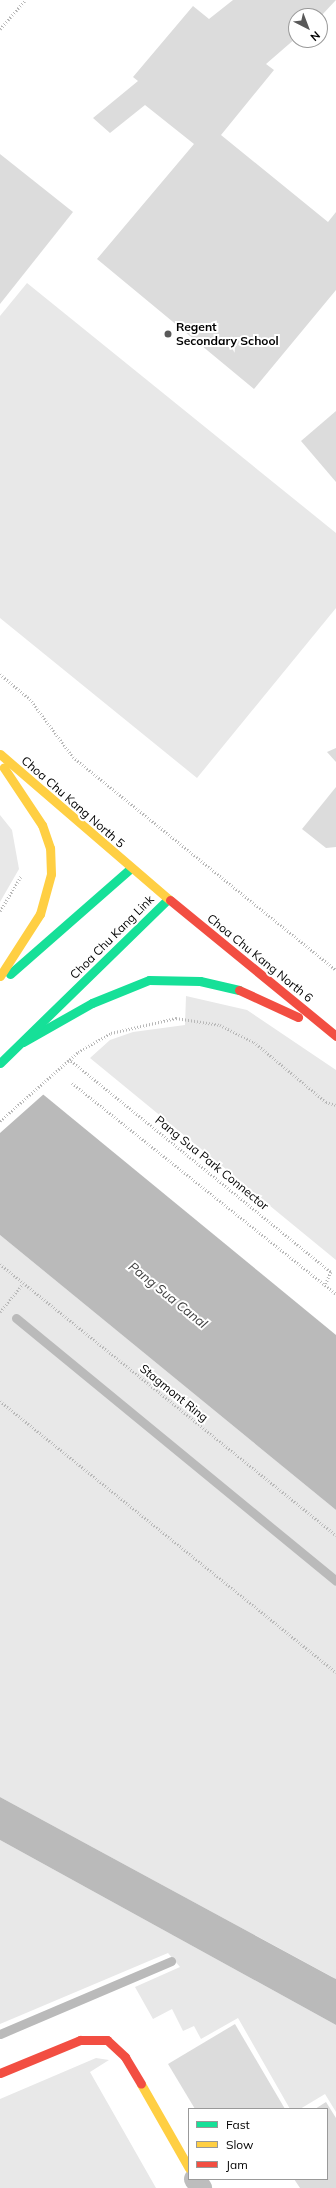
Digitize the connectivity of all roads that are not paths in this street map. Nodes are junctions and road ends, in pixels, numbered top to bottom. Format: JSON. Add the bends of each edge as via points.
{"nodes":[{"id":1,"x":0,"y":754,"type":"edge"},
{"id":2,"x":0,"y":761,"type":"edge"},
{"id":3,"x":131,"y":868,"type":"junction"},
{"id":4,"x":168,"y":899,"type":"junction"},
{"id":5,"x":0,"y":976,"type":"edge"},
{"id":6,"x":0,"y":983,"type":"edge"},
{"id":7,"x":336,"y":1036,"type":"edge"},
{"id":8,"x":23,"y":1042,"type":"junction"},
{"id":9,"x":0,"y":1063,"type":"edge"},
{"id":10,"x":0,"y":2073,"type":"edge"},
{"id":11,"x":188,"y":2166,"type":"edge"}],
"edges":[{"from":1,"to":3,"type":"street","name":"Choa Chu Kang North 5"},
{"from":2,"to":5,"type":"street","via":[[42,825],[50,848],[51,874],[40,914]]},
{"from":3,"to":4,"type":"street","name":"Choa Chu Kang Link"},
{"from":3,"to":6,"type":"street"},
{"from":4,"to":7,"type":"street","name":"Choa Chu Kang North 6"},
{"from":4,"to":8,"type":"street","name":"Choa Chu Kang Link"},
{"from":7,"to":8,"type":"street","via":[[236,989],[176,980],[149,980],[122,989]]},
{"from":8,"to":9,"type":"street","name":"Choa Chu Kang Link"},
{"from":10,"to":11,"type":"street","via":[[80,2040],[107,2040],[125,2057]]}]}
